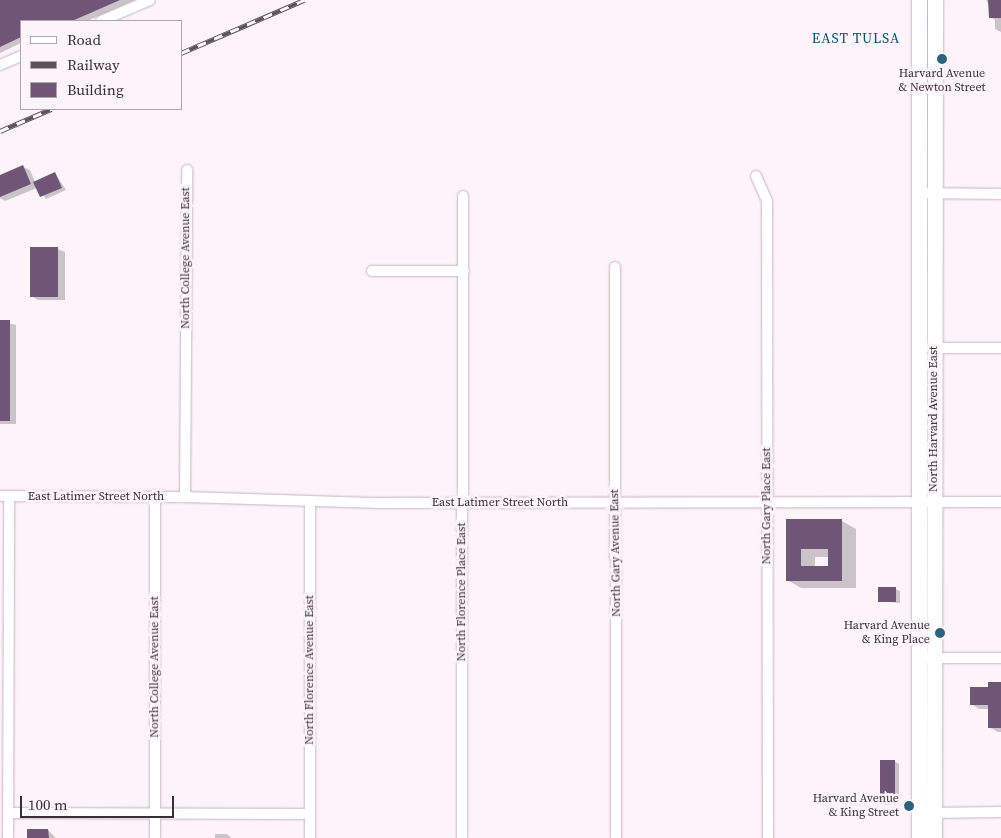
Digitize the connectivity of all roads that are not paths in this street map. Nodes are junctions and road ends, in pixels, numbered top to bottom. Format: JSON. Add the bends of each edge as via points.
{"nodes":[{"id":1,"x":150,"y":0,"type":"edge"},
{"id":2,"x":919,"y":0,"type":"edge"},
{"id":3,"x":935,"y":0,"type":"edge"},
{"id":4,"x":103,"y":20,"type":"edge"},
{"id":5,"x":935,"y":48,"type":"junction"},
{"id":6,"x":919,"y":49,"type":"junction"},
{"id":7,"x":20,"y":56,"type":"edge"},
{"id":8,"x":0,"y":65,"type":"edge"},
{"id":9,"x":187,"y":170,"type":"dead end"},
{"id":10,"x":756,"y":176,"type":"dead end"},
{"id":11,"x":927,"y":193,"type":"junction"},
{"id":12,"x":1001,"y":194,"type":"edge"},
{"id":13,"x":463,"y":196,"type":"dead end"},
{"id":14,"x":614,"y":267,"type":"dead end"},
{"id":15,"x":372,"y":271,"type":"dead end"},
{"id":16,"x":464,"y":271,"type":"junction"},
{"id":17,"x":927,"y":348,"type":"junction"},
{"id":18,"x":1001,"y":348,"type":"edge"},
{"id":19,"x":5,"y":496,"type":"edge"},
{"id":20,"x":155,"y":496,"type":"junction"},
{"id":21,"x":185,"y":497,"type":"junction"},
{"id":22,"x":310,"y":501,"type":"junction"},
{"id":23,"x":1001,"y":502,"type":"edge"},
{"id":24,"x":463,"y":503,"type":"junction"},
{"id":25,"x":927,"y":503,"type":"junction"},
{"id":26,"x":616,"y":504,"type":"junction"},
{"id":27,"x":767,"y":504,"type":"junction"},
{"id":28,"x":927,"y":658,"type":"junction"},
{"id":29,"x":1001,"y":658,"type":"edge"},
{"id":30,"x":926,"y":812,"type":"junction"},
{"id":31,"x":1001,"y":812,"type":"edge"},
{"id":32,"x":8,"y":813,"type":"junction"},
{"id":33,"x":155,"y":813,"type":"junction"},
{"id":34,"x":310,"y":814,"type":"junction"},
{"id":35,"x":8,"y":838,"type":"edge"},
{"id":36,"x":155,"y":838,"type":"edge"},
{"id":37,"x":310,"y":838,"type":"edge"},
{"id":38,"x":462,"y":838,"type":"edge"},
{"id":39,"x":616,"y":838,"type":"edge"},
{"id":40,"x":768,"y":838,"type":"edge"},
{"id":41,"x":919,"y":838,"type":"edge"},
{"id":42,"x":934,"y":838,"type":"edge"}],
"edges":[{"from":1,"to":4,"type":"street"},
{"from":2,"to":6,"type":"main road","name":"North Harvard Avenue East"},
{"from":3,"to":5,"type":"main road","name":"North Harvard Avenue East"},
{"from":5,"to":6,"type":"main road"},
{"from":5,"to":11,"type":"main road","name":"North Harvard Avenue East"},
{"from":6,"to":11,"type":"main road","name":"North Harvard Avenue East"},
{"from":7,"to":8,"type":"street"},
{"from":9,"to":21,"type":"street","name":"North College Avenue East"},
{"from":10,"to":27,"type":"street","name":"North Gary Place East","via":[[767,201]]},
{"from":11,"to":12,"type":"street"},
{"from":11,"to":17,"type":"main road","name":"North Harvard Avenue East"},
{"from":13,"to":16,"type":"street","name":"North Florence Place East"},
{"from":14,"to":26,"type":"street","name":"North Gary Avenue East"},
{"from":15,"to":16,"type":"street"},
{"from":16,"to":24,"type":"street","name":"North Florence Place East"},
{"from":17,"to":18,"type":"street"},
{"from":17,"to":25,"type":"main road","name":"North Harvard Avenue East"},
{"from":19,"to":20,"type":"street","name":"East Latimer Street North"},
{"from":19,"to":32,"type":"street"},
{"from":20,"to":21,"type":"street","name":"East Latimer Street North"},
{"from":20,"to":33,"type":"street","name":"North College Avenue East"},
{"from":21,"to":22,"type":"street","name":"East Latimer Street North"},
{"from":22,"to":24,"type":"street","name":"East Latimer Street North"},
{"from":22,"to":34,"type":"street","name":"North Florence Avenue East"},
{"from":23,"to":25,"type":"street","name":"East Latimer Street North"},
{"from":24,"to":26,"type":"street","name":"East Latimer Street North"},
{"from":24,"to":38,"type":"street","name":"North Florence Place East"},
{"from":25,"to":27,"type":"street","name":"East Latimer Street North"},
{"from":25,"to":28,"type":"main road","name":"North Harvard Avenue East"},
{"from":26,"to":27,"type":"street","name":"East Latimer Street North"},
{"from":26,"to":39,"type":"street","name":"North Gary Avenue East"},
{"from":27,"to":40,"type":"street","name":"North Gary Place East"},
{"from":28,"to":29,"type":"street"},
{"from":28,"to":30,"type":"main road","name":"North Harvard Avenue East"},
{"from":30,"to":31,"type":"street"},
{"from":30,"to":41,"type":"main road","name":"North Harvard Avenue East"},
{"from":30,"to":42,"type":"main road","name":"North Harvard Avenue East"},
{"from":32,"to":33,"type":"street"},
{"from":32,"to":35,"type":"street"},
{"from":33,"to":34,"type":"street"},
{"from":33,"to":36,"type":"street","name":"North College Avenue East"},
{"from":34,"to":37,"type":"street","name":"North Florence Avenue East"}]}
